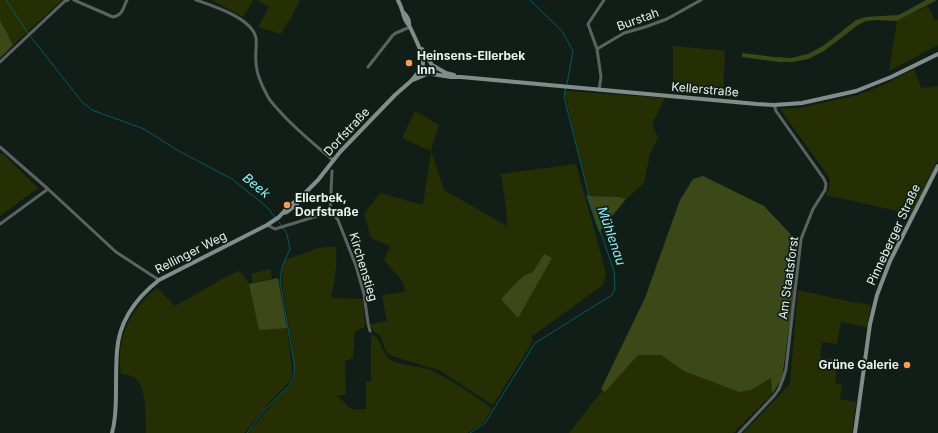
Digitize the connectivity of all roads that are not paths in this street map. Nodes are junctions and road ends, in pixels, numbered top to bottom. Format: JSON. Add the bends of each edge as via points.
{"nodes":[{"id":1,"x":68,"y":0,"type":"edge"},
{"id":2,"x":74,"y":0,"type":"edge"},
{"id":3,"x":127,"y":0,"type":"edge"},
{"id":4,"x":196,"y":0,"type":"edge"},
{"id":5,"x":398,"y":0,"type":"edge"},
{"id":6,"x":604,"y":0,"type":"edge"},
{"id":7,"x":701,"y":0,"type":"edge"},
{"id":8,"x":410,"y":26,"type":"junction"},
{"id":9,"x":416,"y":40,"type":"junction"},
{"id":10,"x":597,"y":49,"type":"junction"},
{"id":11,"x":938,"y":54,"type":"edge"},
{"id":12,"x":0,"y":62,"type":"edge"},
{"id":13,"x":431,"y":65,"type":"junction"},
{"id":14,"x":368,"y":66,"type":"dead end"},
{"id":15,"x":423,"y":67,"type":"junction"},
{"id":16,"x":428,"y":73,"type":"junction"},
{"id":17,"x":461,"y":77,"type":"junction"},
{"id":18,"x":411,"y":81,"type":"junction"},
{"id":19,"x":600,"y":90,"type":"junction"},
{"id":20,"x":774,"y":105,"type":"junction"},
{"id":21,"x":0,"y":147,"type":"edge"},
{"id":22,"x":333,"y":160,"type":"junction"},
{"id":23,"x":938,"y":166,"type":"edge"},
{"id":24,"x":332,"y":171,"type":"dead end"},
{"id":25,"x":48,"y":189,"type":"junction"},
{"id":26,"x":330,"y":214,"type":"junction"},
{"id":27,"x":274,"y":220,"type":"joint"},
{"id":28,"x":0,"y":224,"type":"edge"},
{"id":29,"x":267,"y":225,"type":"junction"},
{"id":30,"x":159,"y":280,"type":"junction"},
{"id":31,"x":370,"y":331,"type":"dead end"},
{"id":32,"x":112,"y":433,"type":"edge"},
{"id":33,"x":739,"y":433,"type":"edge"},
{"id":34,"x":855,"y":433,"type":"edge"}],
"edges":[{"from":1,"to":12,"type":"street"},
{"from":2,"to":3,"type":"street","via":[[113,17],[118,16]]},
{"from":4,"to":22,"type":"street","via":[[222,10],[253,31],[256,37],[257,72],[268,97],[300,132]]},
{"from":5,"to":8,"type":"main road"},
{"from":6,"to":10,"type":"street","via":[[588,24]]},
{"from":7,"to":10,"type":"street","name":"Burstah","via":[[667,19],[624,33]]},
{"from":8,"to":9,"type":"main road"},
{"from":8,"to":14,"type":"street","via":[[393,35]]},
{"from":9,"to":13,"type":"main road"},
{"from":9,"to":15,"type":"main road","via":[[423,59]]},
{"from":10,"to":19,"type":"street"},
{"from":11,"to":20,"type":"main road","name":"Kellerstraße","via":[[856,91],[802,103]]},
{"from":13,"to":15,"type":"main road","via":[[427,63]]},
{"from":13,"to":16,"type":"main road","via":[[432,70]]},
{"from":13,"to":17,"type":"main road","name":"Kellerstraße"},
{"from":15,"to":16,"type":"main road","via":[[423,71]]},
{"from":15,"to":18,"type":"main road","name":"Dorfstraße"},
{"from":16,"to":17,"type":"main road","name":"Kellerstraße"},
{"from":16,"to":18,"type":"main road","name":"Dorfstraße"},
{"from":17,"to":19,"type":"main road","name":"Kellerstraße"},
{"from":18,"to":22,"type":"main road","name":"Dorfstraße","via":[[395,94]]},
{"from":19,"to":20,"type":"main road","name":"Kellerstraße"},
{"from":20,"to":33,"type":"street","name":"Am Staatsforst","via":[[826,184],[801,239],[783,379],[774,396]]},
{"from":21,"to":25,"type":"street"},
{"from":22,"to":27,"type":"main road","name":"Dorfstraße","via":[[318,180]]},
{"from":23,"to":34,"type":"main road","name":"Pinneberger Straße","via":[[890,261],[877,296],[870,324]]},
{"from":24,"to":26,"type":"street"},
{"from":25,"to":28,"type":"street"},
{"from":25,"to":30,"type":"street","via":[[116,252]]},
{"from":26,"to":29,"type":"street","via":[[275,229]]},
{"from":26,"to":31,"type":"street","name":"Kirchenstieg","via":[[338,220],[356,266]]},
{"from":27,"to":29,"type":"main road","name":"Rellinger Weg"},
{"from":29,"to":30,"type":"main road","name":"Rellinger Weg"},
{"from":30,"to":32,"type":"main road","name":"Rellinger Weg","via":[[140,297],[120,331]]}]}
